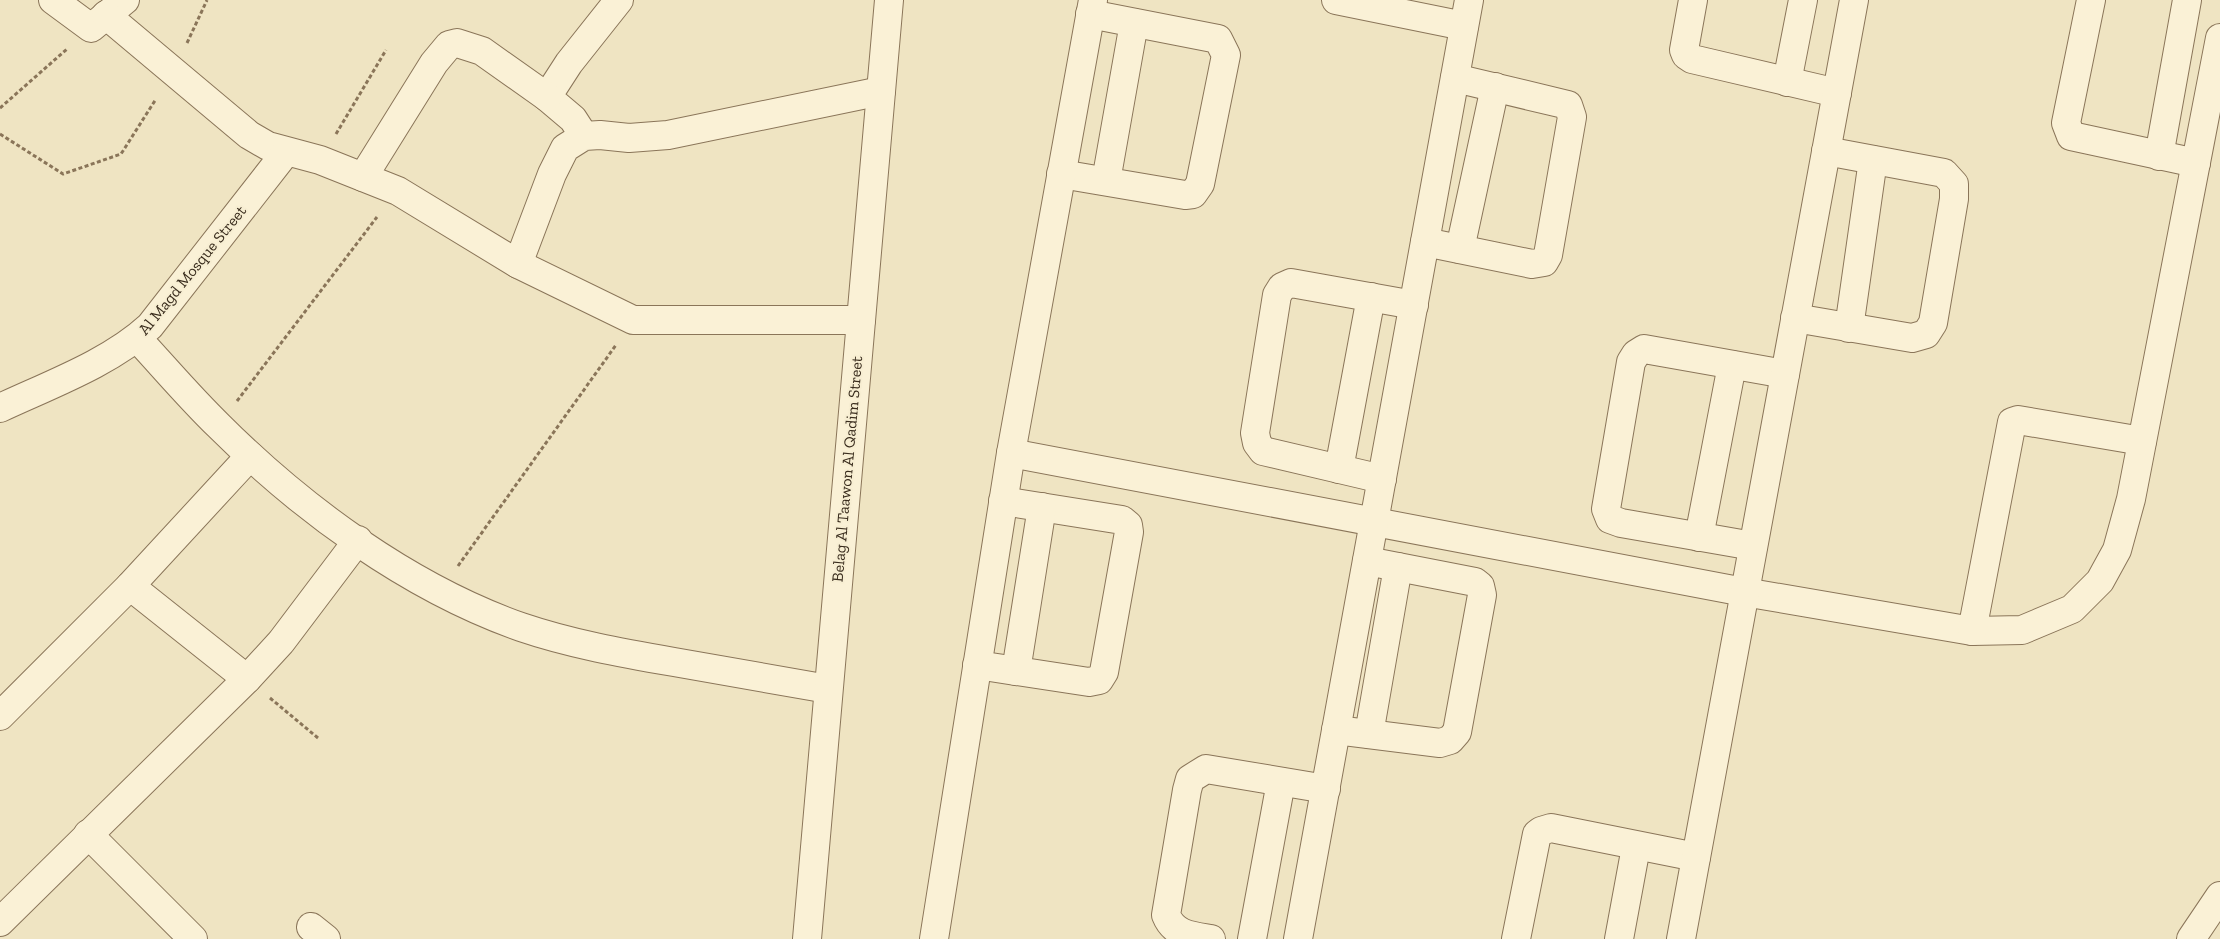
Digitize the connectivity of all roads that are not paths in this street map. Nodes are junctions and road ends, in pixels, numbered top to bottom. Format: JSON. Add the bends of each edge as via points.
{"nodes":[{"id":1,"x":53,"y":0,"type":"edge"},
{"id":2,"x":619,"y":0,"type":"edge"},
{"id":3,"x":889,"y":0,"type":"edge"},
{"id":4,"x":1336,"y":0,"type":"edge"},
{"id":5,"x":1469,"y":0,"type":"edge"},
{"id":6,"x":1693,"y":0,"type":"edge"},
{"id":7,"x":1803,"y":0,"type":"edge"},
{"id":8,"x":1854,"y":0,"type":"edge"},
{"id":9,"x":2091,"y":0,"type":"edge"},
{"id":10,"x":2187,"y":0,"type":"edge"},
{"id":11,"x":1092,"y":7,"type":"edge"},
{"id":12,"x":1427,"y":9,"type":"edge"},
{"id":13,"x":107,"y":15,"type":"edge"},
{"id":14,"x":1134,"y":23,"type":"junction"},
{"id":15,"x":1464,"y":26,"type":"junction"},
{"id":16,"x":2220,"y":38,"type":"edge"},
{"id":17,"x":1455,"y":78,"type":"junction"},
{"id":18,"x":1787,"y":82,"type":"junction"},
{"id":19,"x":1495,"y":87,"type":"junction"},
{"id":20,"x":881,"y":91,"type":"junction"},
{"id":21,"x":1837,"y":93,"type":"junction"},
{"id":22,"x":547,"y":97,"type":"junction"},
{"id":23,"x":584,"y":136,"type":"junction"},
{"id":24,"x":1826,"y":151,"type":"junction"},
{"id":25,"x":286,"y":152,"type":"junction"},
{"id":26,"x":2159,"y":156,"type":"junction"},
{"id":27,"x":1873,"y":160,"type":"junction"},
{"id":28,"x":2196,"y":164,"type":"junction"},
{"id":29,"x":1061,"y":174,"type":"junction"},
{"id":30,"x":363,"y":177,"type":"junction"},
{"id":31,"x":1106,"y":181,"type":"junction"},
{"id":32,"x":1425,"y":242,"type":"junction"},
{"id":33,"x":1460,"y":249,"type":"junction"},
{"id":34,"x":518,"y":264,"type":"junction"},
{"id":35,"x":1371,"y":297,"type":"junction"},
{"id":36,"x":1414,"y":305,"type":"junction"},
{"id":37,"x":1795,"y":318,"type":"junction"},
{"id":38,"x":861,"y":320,"type":"junction"},
{"id":39,"x":1849,"y":328,"type":"junction"},
{"id":40,"x":137,"y":338,"type":"junction"},
{"id":41,"x":1732,"y":365,"type":"junction"},
{"id":42,"x":1785,"y":374,"type":"junction"},
{"id":43,"x":0,"y":408,"type":"edge"},
{"id":44,"x":2142,"y":441,"type":"junction"},
{"id":45,"x":1011,"y":453,"type":"junction"},
{"id":46,"x":250,"y":456,"type":"junction"},
{"id":47,"x":1339,"y":469,"type":"junction"},
{"id":48,"x":1382,"y":479,"type":"junction"},
{"id":49,"x":1003,"y":501,"type":"junction"},
{"id":50,"x":1042,"y":507,"type":"junction"},
{"id":51,"x":1374,"y":521,"type":"junction"},
{"id":52,"x":1699,"y":537,"type":"junction"},
{"id":53,"x":358,"y":540,"type":"junction"},
{"id":54,"x":1753,"y":546,"type":"junction"},
{"id":55,"x":1367,"y":561,"type":"junction"},
{"id":56,"x":1398,"y":567,"type":"junction"},
{"id":57,"x":130,"y":586,"type":"junction"},
{"id":58,"x":1744,"y":592,"type":"junction"},
{"id":59,"x":1972,"y":631,"type":"junction"},
{"id":60,"x":977,"y":665,"type":"junction"},
{"id":61,"x":1016,"y":671,"type":"junction"},
{"id":62,"x":247,"y":678,"type":"junction"},
{"id":63,"x":828,"y":689,"type":"junction"},
{"id":64,"x":0,"y":716,"type":"edge"},
{"id":65,"x":1336,"y":730,"type":"junction"},
{"id":66,"x":1369,"y":734,"type":"junction"},
{"id":67,"x":1281,"y":782,"type":"junction"},
{"id":68,"x":1326,"y":789,"type":"junction"},
{"id":69,"x":88,"y":834,"type":"junction"},
{"id":70,"x":1636,"y":847,"type":"junction"},
{"id":71,"x":1696,"y":858,"type":"junction"},
{"id":72,"x":2220,"y":896,"type":"edge"},
{"id":73,"x":0,"y":922,"type":"edge"},
{"id":74,"x":182,"y":936,"type":"edge"},
{"id":75,"x":807,"y":939,"type":"edge"},
{"id":76,"x":934,"y":939,"type":"edge"},
{"id":77,"x":1212,"y":939,"type":"edge"},
{"id":78,"x":1252,"y":939,"type":"edge"},
{"id":79,"x":1298,"y":939,"type":"edge"},
{"id":80,"x":1516,"y":939,"type":"edge"},
{"id":81,"x":1619,"y":939,"type":"edge"},
{"id":82,"x":1681,"y":939,"type":"edge"},
{"id":83,"x":2191,"y":939,"type":"edge"}],
"edges":[{"from":1,"to":13,"type":"street"},
{"from":2,"to":22,"type":"street","via":[[569,63]]},
{"from":3,"to":20,"type":"street","name":"Belag Al Taawon Al Qadim Street"},
{"from":4,"to":12,"type":"street"},
{"from":5,"to":15,"type":"street"},
{"from":6,"to":18,"type":"street","via":[[1684,50],[1686,55],[1692,60]]},
{"from":7,"to":18,"type":"street"},
{"from":8,"to":21,"type":"street"},
{"from":9,"to":26,"type":"street","via":[[2067,130],[2071,136]]},
{"from":10,"to":26,"type":"street"},
{"from":11,"to":14,"type":"street"},
{"from":11,"to":29,"type":"street"},
{"from":12,"to":15,"type":"street"},
{"from":13,"to":25,"type":"street","via":[[249,135]]},
{"from":14,"to":31,"type":"street"},
{"from":14,"to":31,"type":"street","via":[[1218,39],[1226,55],[1200,184],[1192,194]]},
{"from":15,"to":17,"type":"street"},
{"from":16,"to":28,"type":"street"},
{"from":17,"to":19,"type":"street"},
{"from":17,"to":32,"type":"street"},
{"from":18,"to":21,"type":"street"},
{"from":19,"to":33,"type":"street"},
{"from":19,"to":33,"type":"street","via":[[1568,105],[1572,117],[1548,255],[1544,262],[1532,264]]},
{"from":20,"to":23,"type":"street","via":[[668,135],[629,138]]},
{"from":20,"to":38,"type":"street","name":"Belag Al Taawon Al Qadim Street"},
{"from":21,"to":24,"type":"street"},
{"from":22,"to":23,"type":"street","via":[[572,119]]},
{"from":22,"to":30,"type":"street","via":[[482,51],[457,42],[449,45]]},
{"from":23,"to":34,"type":"street","via":[[565,148],[560,157]]},
{"from":24,"to":27,"type":"street"},
{"from":24,"to":37,"type":"street"},
{"from":25,"to":30,"type":"street","via":[[320,160]]},
{"from":25,"to":40,"type":"street","name":"Al Magd Mosque Street"},
{"from":26,"to":28,"type":"street"},
{"from":27,"to":39,"type":"street"},
{"from":27,"to":39,"type":"street","via":[[1944,173],[1954,184],[1954,198],[1933,323],[1926,334],[1912,338]]},
{"from":28,"to":44,"type":"street"},
{"from":29,"to":31,"type":"street"},
{"from":29,"to":45,"type":"street"},
{"from":30,"to":34,"type":"street","via":[[398,191]]},
{"from":32,"to":33,"type":"street"},
{"from":32,"to":36,"type":"street"},
{"from":34,"to":38,"type":"street","via":[[633,320]]},
{"from":35,"to":36,"type":"street"},
{"from":35,"to":47,"type":"street"},
{"from":35,"to":47,"type":"street","via":[[1291,283],[1277,294],[1255,433],[1257,442],[1263,450]]},
{"from":36,"to":48,"type":"street"},
{"from":37,"to":39,"type":"street"},
{"from":37,"to":42,"type":"street"},
{"from":38,"to":63,"type":"street","name":"Belag Al Taawon Al Qadim Street"},
{"from":40,"to":43,"type":"street","name":"Al Magd Mosque Street"},
{"from":40,"to":46,"type":"street"},
{"from":41,"to":42,"type":"street"},
{"from":41,"to":52,"type":"street"},
{"from":41,"to":52,"type":"street","via":[[1644,349],[1632,362],[1606,509],[1610,519],[1621,524]]},
{"from":42,"to":54,"type":"street"},
{"from":44,"to":59,"type":"street","via":[[2117,550],[2100,581],[2072,609],[2022,630]]},
{"from":44,"to":59,"type":"street","via":[[2018,420],[2012,422]]},
{"from":45,"to":49,"type":"street"},
{"from":45,"to":51,"type":"street"},
{"from":46,"to":53,"type":"street"},
{"from":46,"to":57,"type":"street"},
{"from":47,"to":48,"type":"street"},
{"from":48,"to":51,"type":"street"},
{"from":49,"to":50,"type":"street"},
{"from":49,"to":60,"type":"street"},
{"from":50,"to":61,"type":"street"},
{"from":50,"to":61,"type":"street","via":[[1122,520],[1128,525],[1129,532],[1104,672],[1099,680],[1089,682]]},
{"from":51,"to":55,"type":"street"},
{"from":51,"to":58,"type":"street"},
{"from":52,"to":54,"type":"street"},
{"from":53,"to":62,"type":"street","via":[[281,642]]},
{"from":53,"to":63,"type":"street","via":[[440,592],[521,627],[606,650]]},
{"from":54,"to":58,"type":"street"},
{"from":55,"to":56,"type":"street"},
{"from":55,"to":65,"type":"street"},
{"from":56,"to":66,"type":"street"},
{"from":56,"to":66,"type":"street","via":[[1475,582],[1480,586],[1482,595],[1457,732],[1450,740],[1440,743]]},
{"from":57,"to":62,"type":"street"},
{"from":57,"to":64,"type":"street"},
{"from":58,"to":59,"type":"street"},
{"from":58,"to":71,"type":"street"},
{"from":60,"to":61,"type":"street"},
{"from":60,"to":76,"type":"street"},
{"from":62,"to":69,"type":"street"},
{"from":63,"to":75,"type":"street","name":"Belag Al Taawon Al Qadim Street"},
{"from":65,"to":66,"type":"street"},
{"from":65,"to":68,"type":"street"},
{"from":67,"to":68,"type":"street"},
{"from":67,"to":77,"type":"street","via":[[1206,769],[1190,779],[1166,915],[1182,934]]},
{"from":67,"to":78,"type":"street"},
{"from":68,"to":79,"type":"street"},
{"from":69,"to":73,"type":"street"},
{"from":69,"to":74,"type":"street"},
{"from":70,"to":71,"type":"street"},
{"from":70,"to":80,"type":"street","via":[[1551,828],[1537,834]]},
{"from":70,"to":81,"type":"street"},
{"from":71,"to":82,"type":"street"},
{"from":72,"to":83,"type":"street"}]}
